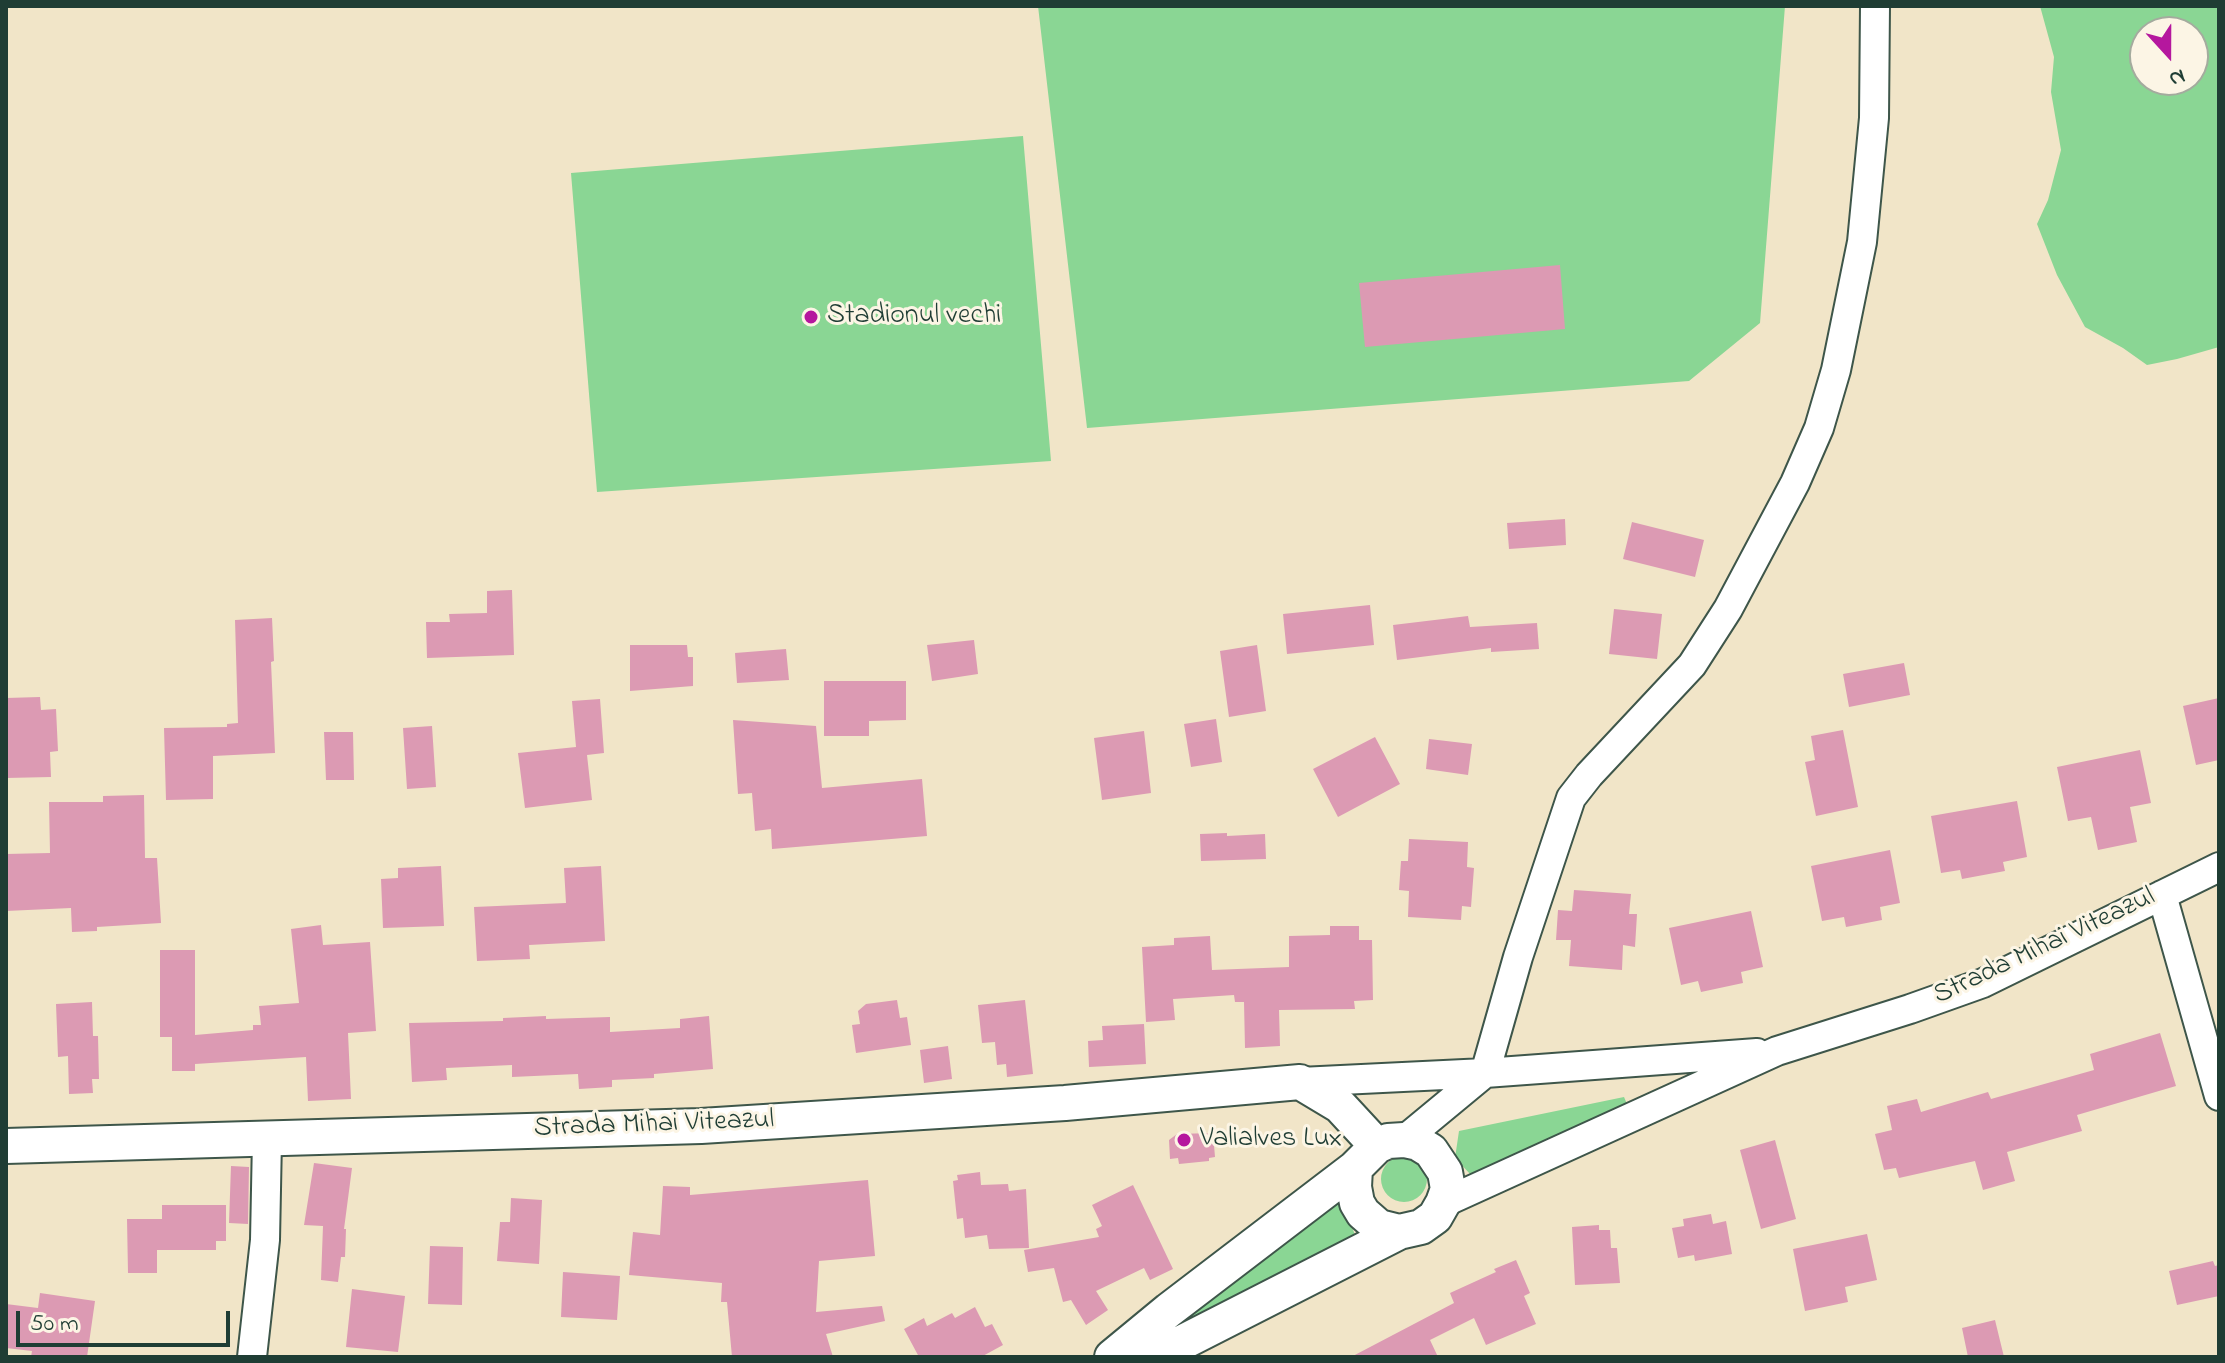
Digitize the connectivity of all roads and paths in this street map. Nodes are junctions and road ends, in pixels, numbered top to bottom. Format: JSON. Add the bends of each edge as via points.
{"nodes":[{"id":1,"x":1875,"y":6,"type":"edge"},
{"id":2,"x":2219,"y":867,"type":"edge"},
{"id":3,"x":2162,"y":895,"type":"junction"},
{"id":4,"x":1777,"y":1051,"type":"junction"},
{"id":5,"x":1485,"y":1073,"type":"junction"},
{"id":6,"x":1300,"y":1082,"type":"junction"},
{"id":7,"x":2219,"y":1096,"type":"edge"},
{"id":8,"x":267,"y":1139,"type":"junction"},
{"id":9,"x":6,"y":1146,"type":"edge"},
{"id":10,"x":1378,"y":1151,"type":"junction"},
{"id":11,"x":1443,"y":1203,"type":"junction"},
{"id":12,"x":1399,"y":1232,"type":"junction"},
{"id":13,"x":252,"y":1357,"type":"edge"},
{"id":14,"x":1112,"y":1357,"type":"edge"},
{"id":15,"x":1154,"y":1357,"type":"edge"}],
"edges":[{"from":1,"to":5,"type":"street","via":[[1874,118],[1862,242],[1819,428],[1728,609],[1692,665],[1571,798]]},
{"from":2,"to":3,"type":"street","name":"Strada Mihai Viteazul"},
{"from":3,"to":4,"type":"street","name":"Strada Mihai Viteazul","via":[[1983,983]]},
{"from":3,"to":7,"type":"street"},
{"from":4,"to":5,"type":"street","name":"Strada Mihai Viteazul"},
{"from":4,"to":11,"type":"street","name":"Strada Mihai Viteazul"},
{"from":5,"to":6,"type":"street","name":"Strada Mihai Viteazul"},
{"from":5,"to":10,"type":"street"},
{"from":6,"to":8,"type":"street","name":"Strada Mihai Viteazul","via":[[701,1126]]},
{"from":6,"to":10,"type":"street","via":[[1340,1106]]},
{"from":8,"to":9,"type":"street","name":"Strada Mihai Viteazul"},
{"from":8,"to":13,"type":"street","via":[[265,1240]]},
{"from":10,"to":11,"type":"street","via":[[1418,1143],[1431,1151],[1445,1172],[1448,1189]]},
{"from":10,"to":12,"type":"street","via":[[1354,1187],[1357,1203],[1379,1227]]},
{"from":10,"to":14,"type":"street"},
{"from":11,"to":12,"type":"street","via":[[1421,1227]]},
{"from":12,"to":15,"type":"street"}]}
